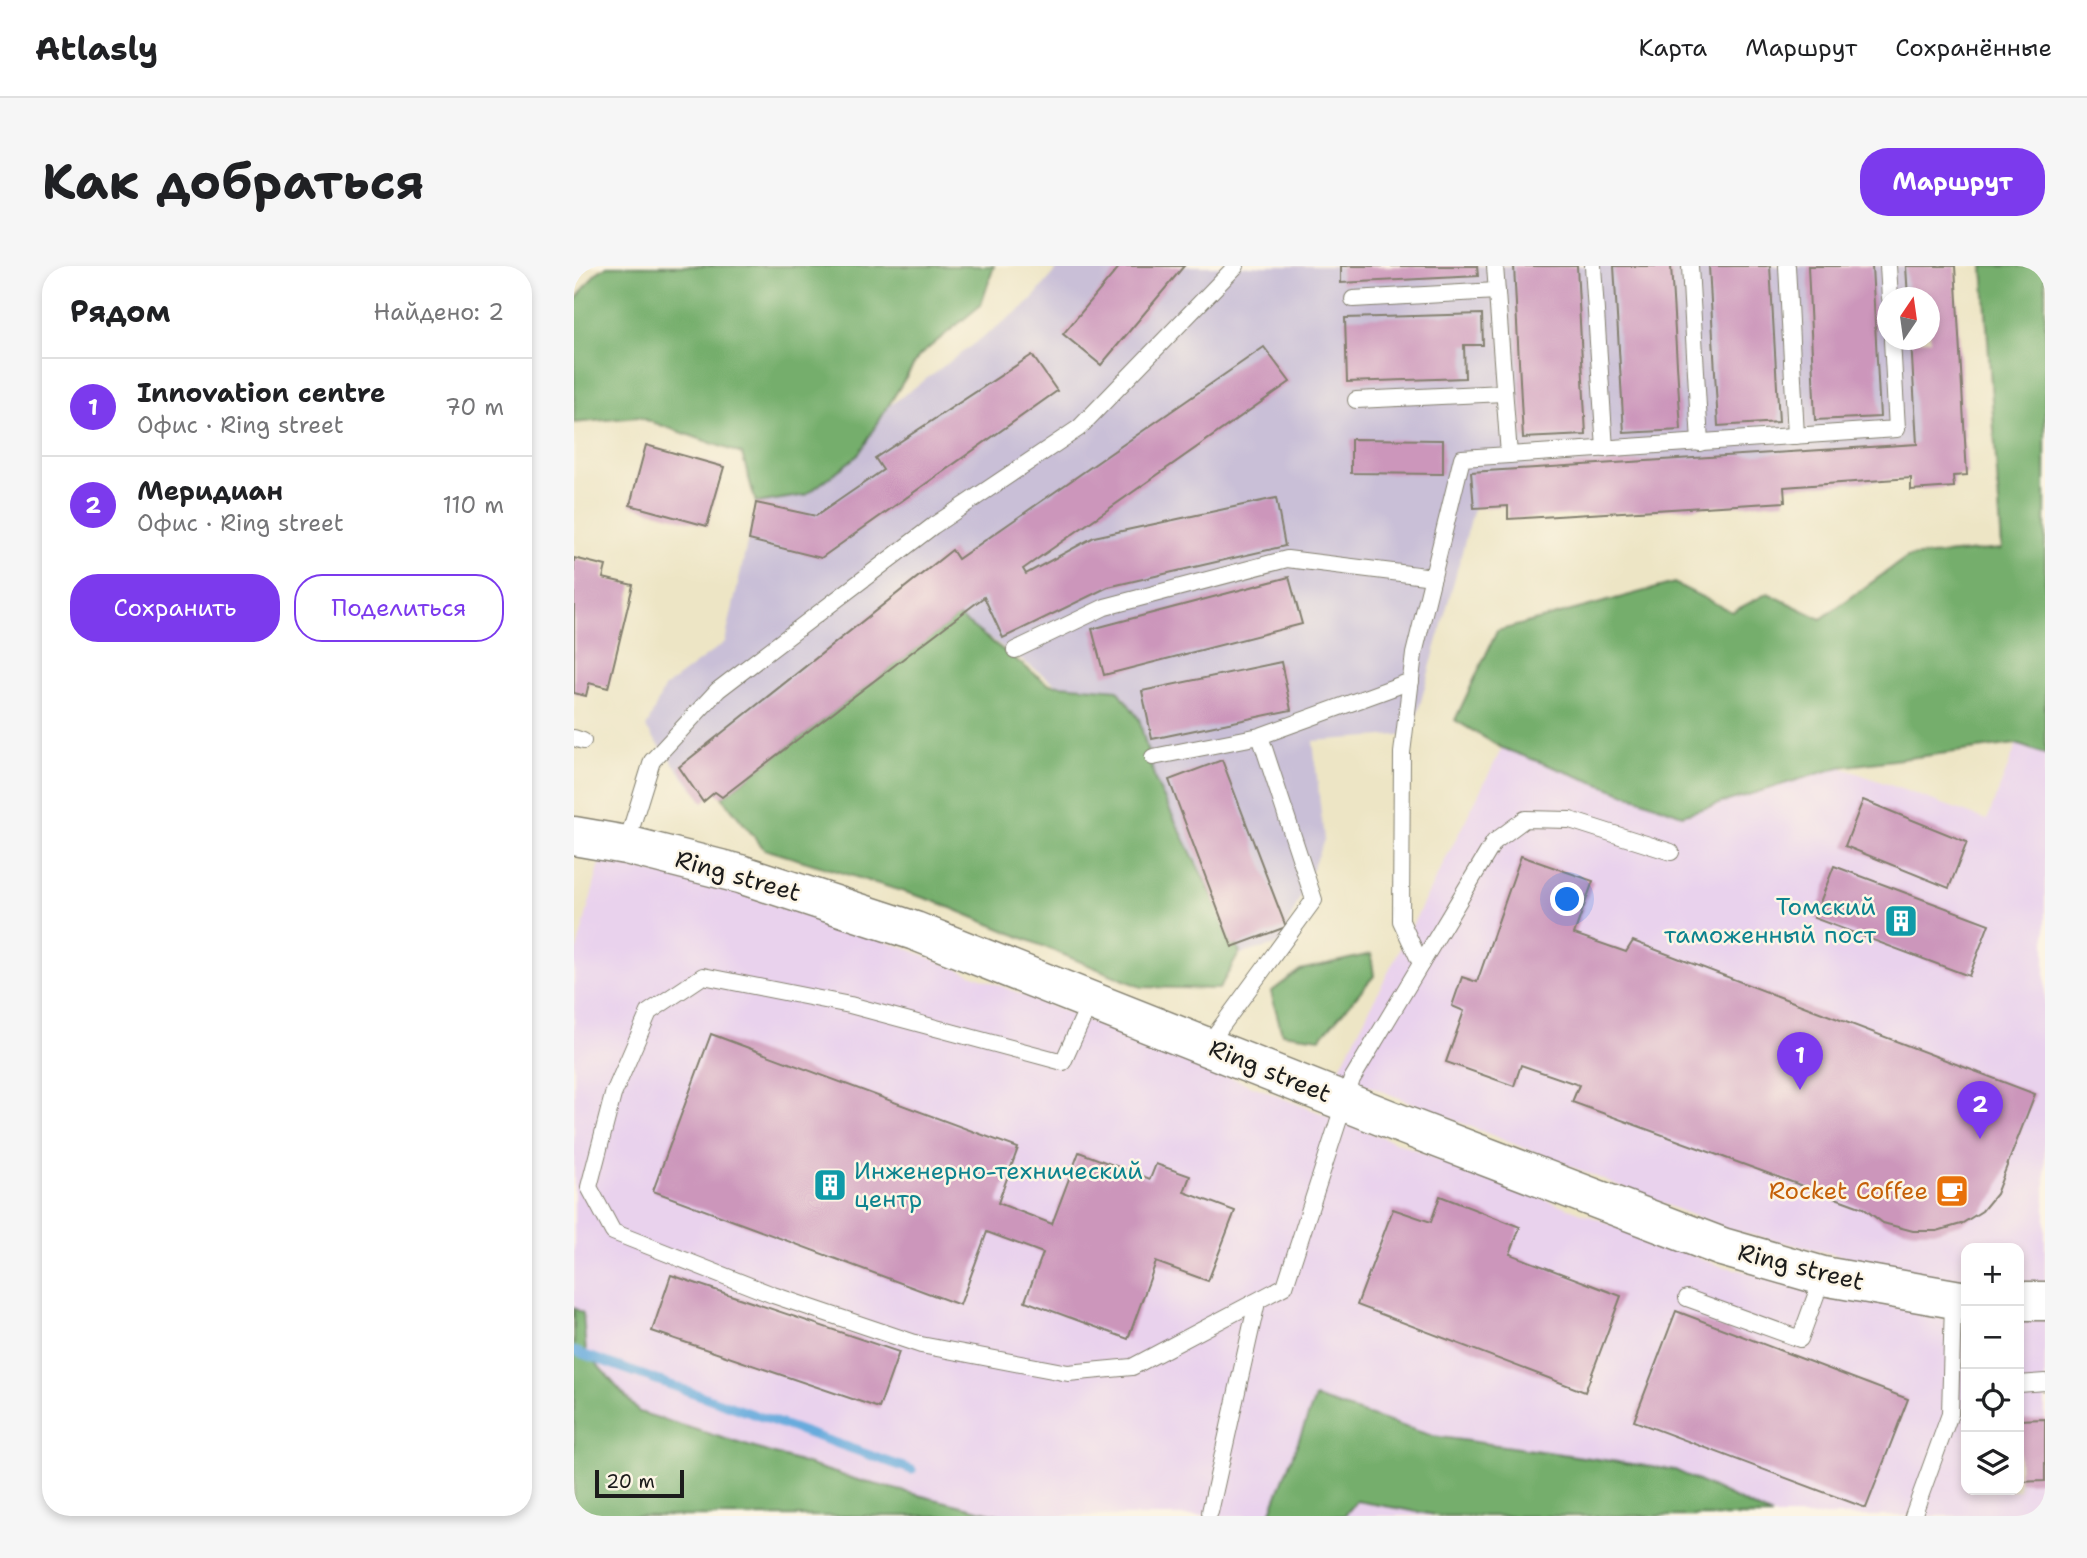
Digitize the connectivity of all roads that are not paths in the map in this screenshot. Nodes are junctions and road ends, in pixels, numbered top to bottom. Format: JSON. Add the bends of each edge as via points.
{"nodes":[{"id":1,"x":1236,"y":266,"type":"edge"},
{"id":2,"x":1495,"y":266,"type":"edge"},
{"id":3,"x":1593,"y":266,"type":"edge"},
{"id":4,"x":1690,"y":266,"type":"edge"},
{"id":5,"x":1787,"y":266,"type":"edge"},
{"id":6,"x":1888,"y":266,"type":"edge"},
{"id":7,"x":1889,"y":287,"type":"edge"},
{"id":8,"x":1497,"y":291,"type":"junction"},
{"id":9,"x":1353,"y":299,"type":"dead end"},
{"id":10,"x":1893,"y":350,"type":"edge"},
{"id":11,"x":1504,"y":393,"type":"junction"},
{"id":12,"x":1356,"y":400,"type":"dead end"},
{"id":13,"x":1796,"y":436,"type":"junction"},
{"id":14,"x":1700,"y":443,"type":"junction"},
{"id":15,"x":1605,"y":449,"type":"junction"},
{"id":16,"x":1509,"y":455,"type":"junction"},
{"id":17,"x":1433,"y":577,"type":"junction"},
{"id":18,"x":1015,"y":650,"type":"dead end"},
{"id":19,"x":1410,"y":681,"type":"junction"},
{"id":20,"x":1260,"y":736,"type":"junction"},
{"id":21,"x":1153,"y":757,"type":"dead end"},
{"id":22,"x":574,"y":836,"type":"edge"},
{"id":23,"x":626,"y":845,"type":"junction"},
{"id":24,"x":1671,"y":852,"type":"dead end"},
{"id":25,"x":1421,"y":964,"type":"junction"},
{"id":26,"x":1091,"y":1000,"type":"junction"},
{"id":27,"x":1207,"y":1046,"type":"junction"},
{"id":28,"x":1345,"y":1101,"type":"junction"},
{"id":29,"x":1824,"y":1276,"type":"junction"},
{"id":30,"x":1687,"y":1298,"type":"dead end"},
{"id":31,"x":1960,"y":1301,"type":"edge"},
{"id":32,"x":2024,"y":1301,"type":"edge"},
{"id":33,"x":2045,"y":1301,"type":"edge"},
{"id":34,"x":1256,"y":1302,"type":"junction"},
{"id":35,"x":2045,"y":1382,"type":"edge"},
{"id":36,"x":2024,"y":1384,"type":"edge"},
{"id":37,"x":1210,"y":1513,"type":"dead end"},
{"id":38,"x":1913,"y":1516,"type":"edge"}],
"edges":[{"from":1,"to":23,"type":"lane","via":[[1079,428],[933,526],[718,690],[652,761]]},
{"from":2,"to":8,"type":"lane"},
{"from":3,"to":15,"type":"lane"},
{"from":4,"to":14,"type":"lane"},
{"from":5,"to":13,"type":"lane"},
{"from":6,"to":7,"type":"lane"},
{"from":8,"to":9,"type":"lane"},
{"from":8,"to":11,"type":"lane"},
{"from":10,"to":13,"type":"lane","via":[[1897,429]]},
{"from":11,"to":12,"type":"lane"},
{"from":11,"to":16,"type":"lane"},
{"from":13,"to":14,"type":"lane"},
{"from":14,"to":15,"type":"lane"},
{"from":15,"to":16,"type":"lane"},
{"from":16,"to":17,"type":"lane","via":[[1462,458]]},
{"from":17,"to":18,"type":"lane","via":[[1287,559],[1105,607]]},
{"from":17,"to":19,"type":"lane"},
{"from":19,"to":20,"type":"lane"},
{"from":19,"to":25,"type":"lane","via":[[1402,753],[1401,921]]},
{"from":20,"to":21,"type":"lane"},
{"from":20,"to":27,"type":"lane","via":[[1314,900]]},
{"from":22,"to":23,"type":"street","name":"Ring street"},
{"from":23,"to":26,"type":"street","name":"Ring street","via":[[740,874],[915,930]]},
{"from":24,"to":25,"type":"lane","via":[[1570,820],[1525,819],[1494,842]]},
{"from":25,"to":28,"type":"lane","via":[[1352,1079]]},
{"from":26,"to":27,"type":"street","name":"Ring street"},
{"from":26,"to":34,"type":"lane","via":[[1063,1062],[850,1005],[703,976],[649,1012],[612,1095],[589,1187],[613,1231],[773,1295],[921,1345],[1068,1373],[1132,1367]]},
{"from":27,"to":28,"type":"street","name":"Ring street"},
{"from":28,"to":29,"type":"street","name":"Ring street","via":[[1722,1247]]},
{"from":28,"to":34,"type":"lane","via":[[1285,1286]]},
{"from":29,"to":30,"type":"lane","via":[[1800,1339]]},
{"from":29,"to":31,"type":"street","name":"Ring street"},
{"from":31,"to":38,"type":"lane","via":[[1950,1415]]},
{"from":32,"to":33,"type":"street"},
{"from":34,"to":37,"type":"lane"},
{"from":35,"to":36,"type":"lane"}]}
